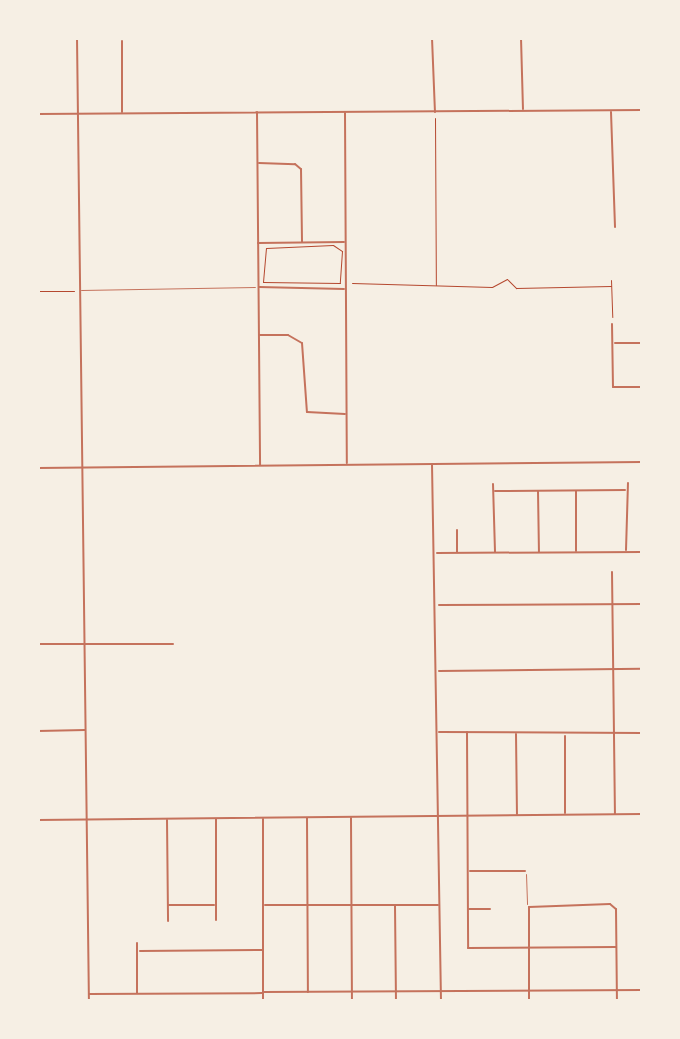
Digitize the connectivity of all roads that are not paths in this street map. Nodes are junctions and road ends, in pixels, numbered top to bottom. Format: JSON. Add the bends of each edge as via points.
{"nodes":[{"id":1,"x":77,"y":38,"type":"edge"},
{"id":2,"x":432,"y":38,"type":"edge"},
{"id":3,"x":521,"y":38,"type":"edge"},
{"id":4,"x":122,"y":41,"type":"dead end"},
{"id":5,"x":642,"y":110,"type":"edge"},
{"id":6,"x":523,"y":111,"type":"junction"},
{"id":7,"x":611,"y":111,"type":"junction"},
{"id":8,"x":257,"y":112,"type":"junction"},
{"id":9,"x":345,"y":112,"type":"junction"},
{"id":10,"x":435,"y":112,"type":"junction"},
{"id":11,"x":78,"y":113,"type":"junction"},
{"id":12,"x":122,"y":113,"type":"junction"},
{"id":13,"x":38,"y":114,"type":"edge"},
{"id":14,"x":258,"y":163,"type":"junction"},
{"id":15,"x":615,"y":227,"type":"dead end"},
{"id":16,"x":302,"y":242,"type":"junction"},
{"id":17,"x":345,"y":242,"type":"junction"},
{"id":18,"x":257,"y":243,"type":"junction"},
{"id":19,"x":258,"y":287,"type":"junction"},
{"id":20,"x":345,"y":289,"type":"junction"},
{"id":21,"x":80,"y":290,"type":"junction"},
{"id":22,"x":612,"y":324,"type":"road end"},
{"id":23,"x":258,"y":335,"type":"junction"},
{"id":24,"x":613,"y":343,"type":"junction"},
{"id":25,"x":642,"y":343,"type":"edge"},
{"id":26,"x":642,"y":387,"type":"edge"},
{"id":27,"x":346,"y":414,"type":"junction"},
{"id":28,"x":642,"y":462,"type":"edge"},
{"id":29,"x":432,"y":464,"type":"junction"},
{"id":30,"x":347,"y":465,"type":"junction"},
{"id":31,"x":260,"y":466,"type":"junction"},
{"id":32,"x":38,"y":468,"type":"edge"},
{"id":33,"x":83,"y":468,"type":"junction"},
{"id":34,"x":628,"y":483,"type":"dead end"},
{"id":35,"x":493,"y":484,"type":"dead end"},
{"id":36,"x":625,"y":490,"type":"junction"},
{"id":37,"x":495,"y":491,"type":"junction"},
{"id":38,"x":538,"y":491,"type":"junction"},
{"id":39,"x":576,"y":491,"type":"junction"},
{"id":40,"x":457,"y":530,"type":"dead end"},
{"id":41,"x":576,"y":552,"type":"junction"},
{"id":42,"x":626,"y":552,"type":"junction"},
{"id":43,"x":642,"y":552,"type":"edge"},
{"id":44,"x":436,"y":553,"type":"junction"},
{"id":45,"x":457,"y":553,"type":"junction"},
{"id":46,"x":495,"y":553,"type":"junction"},
{"id":47,"x":539,"y":553,"type":"junction"},
{"id":48,"x":612,"y":572,"type":"dead end"},
{"id":49,"x":612,"y":604,"type":"junction"},
{"id":50,"x":642,"y":604,"type":"edge"},
{"id":51,"x":438,"y":605,"type":"junction"},
{"id":52,"x":38,"y":644,"type":"edge"},
{"id":53,"x":85,"y":644,"type":"junction"},
{"id":54,"x":173,"y":644,"type":"dead end"},
{"id":55,"x":613,"y":669,"type":"junction"},
{"id":56,"x":642,"y":669,"type":"edge"},
{"id":57,"x":438,"y":671,"type":"junction"},
{"id":58,"x":86,"y":730,"type":"junction"},
{"id":59,"x":38,"y":731,"type":"edge"},
{"id":60,"x":439,"y":732,"type":"junction"},
{"id":61,"x":467,"y":732,"type":"junction"},
{"id":62,"x":565,"y":733,"type":"junction"},
{"id":63,"x":614,"y":733,"type":"junction"},
{"id":64,"x":642,"y":733,"type":"edge"},
{"id":65,"x":516,"y":734,"type":"junction"},
{"id":66,"x":566,"y":814,"type":"junction"},
{"id":67,"x":615,"y":814,"type":"junction"},
{"id":68,"x":642,"y":814,"type":"edge"},
{"id":69,"x":517,"y":815,"type":"junction"},
{"id":70,"x":440,"y":816,"type":"junction"},
{"id":71,"x":468,"y":816,"type":"junction"},
{"id":72,"x":307,"y":817,"type":"junction"},
{"id":73,"x":351,"y":817,"type":"junction"},
{"id":74,"x":216,"y":818,"type":"junction"},
{"id":75,"x":263,"y":818,"type":"junction"},
{"id":76,"x":87,"y":819,"type":"junction"},
{"id":77,"x":167,"y":819,"type":"junction"},
{"id":78,"x":38,"y":820,"type":"edge"},
{"id":79,"x":469,"y":871,"type":"junction"},
{"id":80,"x":525,"y":871,"type":"joint"},
{"id":81,"x":168,"y":905,"type":"junction"},
{"id":82,"x":216,"y":905,"type":"junction"},
{"id":83,"x":263,"y":905,"type":"junction"},
{"id":84,"x":308,"y":905,"type":"junction"},
{"id":85,"x":395,"y":905,"type":"junction"},
{"id":86,"x":440,"y":905,"type":"junction"},
{"id":87,"x":351,"y":906,"type":"junction"},
{"id":88,"x":529,"y":907,"type":"junction"},
{"id":89,"x":468,"y":909,"type":"junction"},
{"id":90,"x":490,"y":909,"type":"dead end"},
{"id":91,"x":216,"y":920,"type":"dead end"},
{"id":92,"x":168,"y":921,"type":"dead end"},
{"id":93,"x":137,"y":943,"type":"dead end"},
{"id":94,"x":529,"y":947,"type":"junction"},
{"id":95,"x":616,"y":947,"type":"junction"},
{"id":96,"x":264,"y":950,"type":"junction"},
{"id":97,"x":140,"y":951,"type":"junction"},
{"id":98,"x":642,"y":990,"type":"edge"},
{"id":99,"x":529,"y":991,"type":"junction"},
{"id":100,"x":616,"y":991,"type":"junction"},
{"id":101,"x":263,"y":992,"type":"junction"},
{"id":102,"x":308,"y":992,"type":"junction"},
{"id":103,"x":352,"y":992,"type":"junction"},
{"id":104,"x":396,"y":992,"type":"junction"},
{"id":105,"x":442,"y":992,"type":"junction"},
{"id":106,"x":485,"y":992,"type":"junction"},
{"id":107,"x":89,"y":994,"type":"junction"},
{"id":108,"x":137,"y":994,"type":"junction"},
{"id":109,"x":177,"y":994,"type":"junction"},
{"id":110,"x":89,"y":1001,"type":"edge"},
{"id":111,"x":177,"y":1001,"type":"edge"},
{"id":112,"x":263,"y":1001,"type":"edge"},
{"id":113,"x":352,"y":1001,"type":"edge"},
{"id":114,"x":396,"y":1001,"type":"edge"},
{"id":115,"x":441,"y":1001,"type":"edge"},
{"id":116,"x":485,"y":1001,"type":"edge"},
{"id":117,"x":529,"y":1001,"type":"edge"},
{"id":118,"x":617,"y":1001,"type":"edge"}],
"edges":[{"from":1,"to":11,"type":"street"},
{"from":2,"to":10,"type":"street"},
{"from":3,"to":6,"type":"street"},
{"from":4,"to":12,"type":"street"},
{"from":5,"to":7,"type":"street"},
{"from":6,"to":7,"type":"street"},
{"from":6,"to":10,"type":"street"},
{"from":7,"to":15,"type":"street"},
{"from":8,"to":9,"type":"street"},
{"from":8,"to":12,"type":"street"},
{"from":8,"to":14,"type":"street"},
{"from":9,"to":10,"type":"street"},
{"from":9,"to":17,"type":"street"},
{"from":11,"to":12,"type":"street"},
{"from":11,"to":13,"type":"street"},
{"from":11,"to":21,"type":"street"},
{"from":14,"to":16,"type":"street","via":[[295,164],[301,169]]},
{"from":14,"to":18,"type":"street"},
{"from":16,"to":17,"type":"street"},
{"from":16,"to":18,"type":"street"},
{"from":17,"to":20,"type":"street"},
{"from":18,"to":19,"type":"street"},
{"from":19,"to":20,"type":"street"},
{"from":19,"to":21,"type":"lane"},
{"from":19,"to":23,"type":"street"},
{"from":20,"to":27,"type":"street"},
{"from":21,"to":33,"type":"street"},
{"from":22,"to":24,"type":"street"},
{"from":23,"to":27,"type":"street","via":[[302,343],[307,412]]},
{"from":23,"to":31,"type":"street"},
{"from":24,"to":25,"type":"street"},
{"from":24,"to":26,"type":"street","via":[[613,387]]},
{"from":27,"to":30,"type":"street"},
{"from":28,"to":29,"type":"street"},
{"from":29,"to":30,"type":"street"},
{"from":29,"to":44,"type":"street"},
{"from":30,"to":31,"type":"street"},
{"from":31,"to":33,"type":"street"},
{"from":32,"to":33,"type":"street"},
{"from":33,"to":53,"type":"street"},
{"from":34,"to":36,"type":"street"},
{"from":35,"to":37,"type":"street"},
{"from":36,"to":39,"type":"street"},
{"from":36,"to":42,"type":"street"},
{"from":37,"to":38,"type":"street"},
{"from":37,"to":46,"type":"street"},
{"from":38,"to":39,"type":"street"},
{"from":38,"to":47,"type":"street"},
{"from":39,"to":41,"type":"street"},
{"from":40,"to":45,"type":"street"},
{"from":41,"to":42,"type":"street"},
{"from":41,"to":47,"type":"street"},
{"from":42,"to":43,"type":"street"},
{"from":44,"to":45,"type":"street"},
{"from":44,"to":51,"type":"street"},
{"from":45,"to":46,"type":"street"},
{"from":46,"to":47,"type":"street"},
{"from":48,"to":49,"type":"street"},
{"from":49,"to":50,"type":"street"},
{"from":49,"to":51,"type":"street"},
{"from":49,"to":55,"type":"street"},
{"from":51,"to":57,"type":"street"},
{"from":52,"to":53,"type":"street"},
{"from":53,"to":54,"type":"street"},
{"from":53,"to":58,"type":"street"},
{"from":55,"to":56,"type":"street"},
{"from":55,"to":57,"type":"street"},
{"from":55,"to":63,"type":"street"},
{"from":57,"to":60,"type":"street"},
{"from":58,"to":59,"type":"street"},
{"from":58,"to":76,"type":"street"},
{"from":60,"to":61,"type":"street"},
{"from":60,"to":70,"type":"street"},
{"from":61,"to":65,"type":"street"},
{"from":61,"to":71,"type":"street"},
{"from":62,"to":63,"type":"street"},
{"from":62,"to":65,"type":"street"},
{"from":62,"to":66,"type":"street"},
{"from":63,"to":64,"type":"street"},
{"from":63,"to":67,"type":"street"},
{"from":65,"to":69,"type":"street"},
{"from":66,"to":67,"type":"street"},
{"from":66,"to":69,"type":"street"},
{"from":67,"to":68,"type":"street"},
{"from":69,"to":71,"type":"street"},
{"from":70,"to":71,"type":"street"},
{"from":70,"to":73,"type":"street"},
{"from":70,"to":86,"type":"street"},
{"from":71,"to":79,"type":"street"},
{"from":72,"to":73,"type":"street"},
{"from":72,"to":75,"type":"street"},
{"from":72,"to":84,"type":"street"},
{"from":73,"to":87,"type":"street"},
{"from":74,"to":75,"type":"street"},
{"from":74,"to":77,"type":"street"},
{"from":74,"to":82,"type":"street"},
{"from":75,"to":83,"type":"street"},
{"from":76,"to":77,"type":"street"},
{"from":76,"to":78,"type":"street"},
{"from":76,"to":107,"type":"street"},
{"from":77,"to":81,"type":"street"},
{"from":79,"to":80,"type":"street"},
{"from":79,"to":89,"type":"street"},
{"from":80,"to":88,"type":"lane"},
{"from":81,"to":82,"type":"street"},
{"from":81,"to":92,"type":"street"},
{"from":82,"to":91,"type":"street"},
{"from":83,"to":84,"type":"street"},
{"from":83,"to":96,"type":"street"},
{"from":84,"to":87,"type":"street"},
{"from":84,"to":102,"type":"street"},
{"from":85,"to":86,"type":"street"},
{"from":85,"to":87,"type":"street"},
{"from":85,"to":104,"type":"street"},
{"from":86,"to":105,"type":"street"},
{"from":87,"to":103,"type":"street"},
{"from":88,"to":94,"type":"street"},
{"from":88,"to":95,"type":"street","via":[[614,906]]},
{"from":89,"to":90,"type":"street"},
{"from":89,"to":94,"type":"street","via":[[468,948]]},
{"from":93,"to":97,"type":"street"},
{"from":94,"to":95,"type":"street"},
{"from":94,"to":99,"type":"street"},
{"from":95,"to":100,"type":"street"},
{"from":96,"to":97,"type":"street"},
{"from":96,"to":101,"type":"street"},
{"from":97,"to":108,"type":"street"},
{"from":98,"to":100,"type":"street"},
{"from":99,"to":100,"type":"street"},
{"from":99,"to":106,"type":"street"},
{"from":99,"to":117,"type":"street"},
{"from":100,"to":118,"type":"street"},
{"from":101,"to":102,"type":"street"},
{"from":101,"to":109,"type":"street"},
{"from":101,"to":112,"type":"street"},
{"from":102,"to":103,"type":"street"},
{"from":103,"to":104,"type":"street"},
{"from":103,"to":113,"type":"street"},
{"from":104,"to":105,"type":"street"},
{"from":104,"to":114,"type":"street"},
{"from":105,"to":106,"type":"street"},
{"from":105,"to":115,"type":"street"},
{"from":106,"to":116,"type":"street"},
{"from":107,"to":108,"type":"street"},
{"from":107,"to":110,"type":"street"},
{"from":108,"to":109,"type":"street"},
{"from":109,"to":111,"type":"street"}]}
